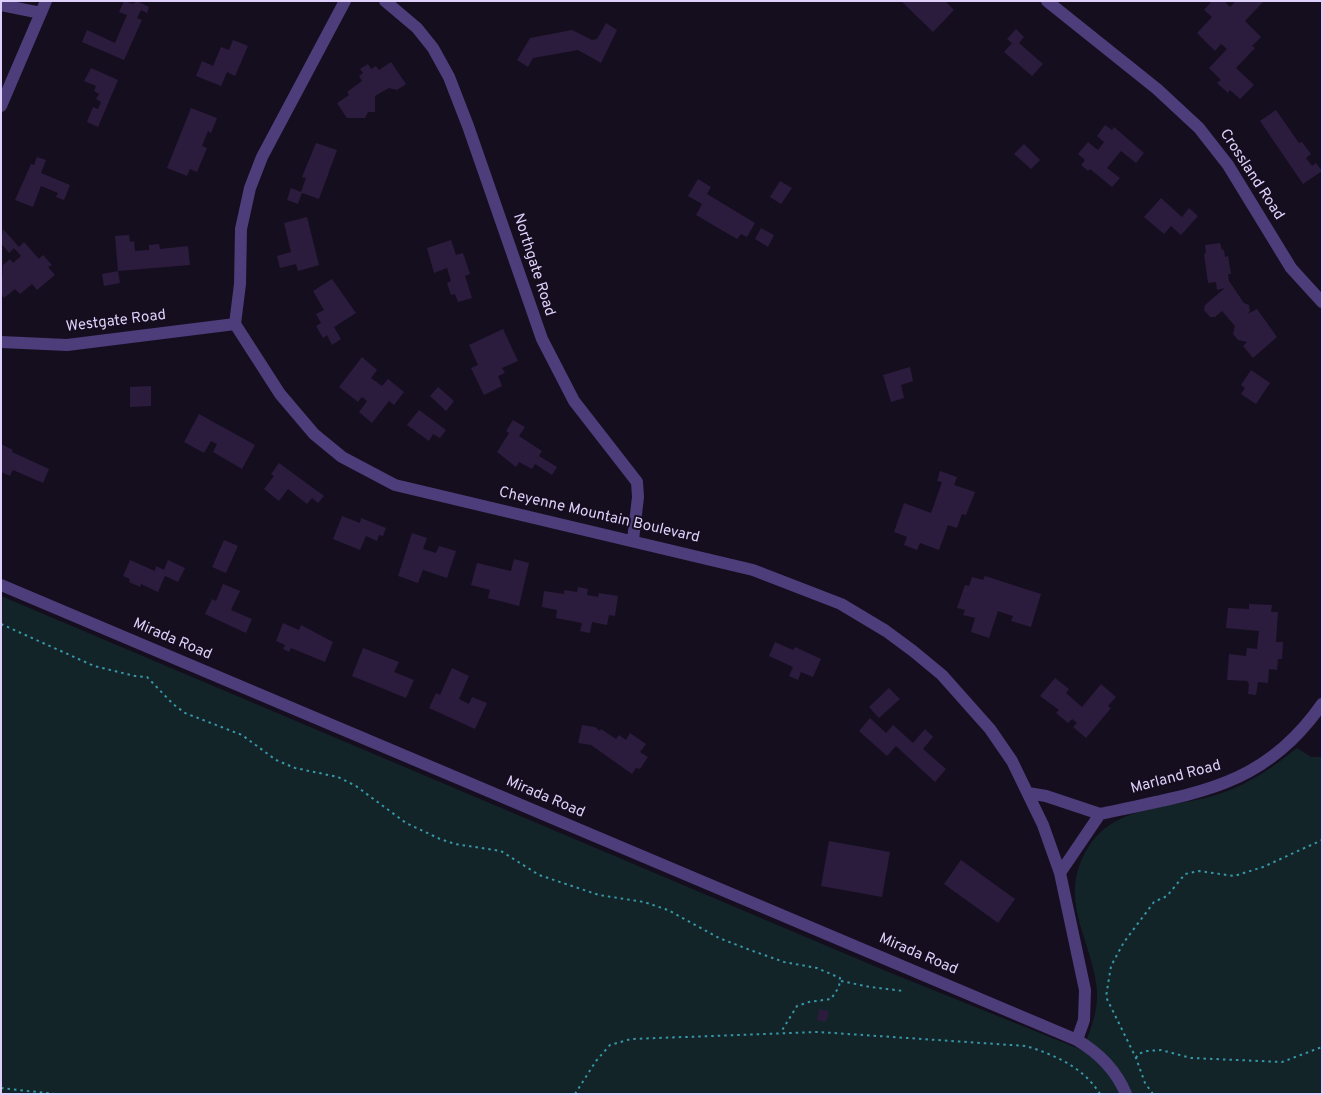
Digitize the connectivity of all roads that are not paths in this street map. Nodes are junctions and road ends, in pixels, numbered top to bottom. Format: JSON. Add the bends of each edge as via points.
{"nodes":[{"id":1,"x":346,"y":1,"type":"edge"},
{"id":2,"x":385,"y":1,"type":"edge"},
{"id":3,"x":1047,"y":1,"type":"edge"},
{"id":4,"x":1,"y":5,"type":"edge"},
{"id":5,"x":44,"y":7,"type":"edge"},
{"id":6,"x":1,"y":106,"type":"edge"},
{"id":7,"x":1322,"y":302,"type":"edge"},
{"id":8,"x":235,"y":324,"type":"junction"},
{"id":9,"x":1,"y":342,"type":"edge"},
{"id":10,"x":633,"y":540,"type":"junction"},
{"id":11,"x":1,"y":585,"type":"edge"},
{"id":12,"x":1322,"y":704,"type":"edge"},
{"id":13,"x":1028,"y":793,"type":"junction"},
{"id":14,"x":1100,"y":814,"type":"junction"},
{"id":15,"x":1060,"y":873,"type":"junction"},
{"id":16,"x":1077,"y":1040,"type":"junction"},
{"id":17,"x":1126,"y":1094,"type":"edge"}],
"edges":[{"from":1,"to":8,"type":"street","via":[[262,157],[250,188],[241,228]]},
{"from":2,"to":10,"type":"street","name":"Northgate Road","via":[[417,28],[449,78],[472,135],[542,339],[574,401],[637,482]]},
{"from":3,"to":7,"type":"street","name":"Crossland Road","via":[[1157,88],[1199,128],[1228,165],[1292,268]]},
{"from":4,"to":5,"type":"street"},
{"from":5,"to":6,"type":"street"},
{"from":8,"to":9,"type":"street","name":"Westgate Road","via":[[68,345]]},
{"from":8,"to":10,"type":"street","name":"Cheyenne Mountain Boulevard","via":[[296,415],[361,469],[412,490]]},
{"from":10,"to":13,"type":"street","name":"Cheyenne Mountain Boulevard","via":[[784,580],[841,604],[878,626],[942,675],[965,699],[995,737]]},
{"from":11,"to":16,"type":"street","name":"Mirada Road"},
{"from":12,"to":14,"type":"street","name":"Marland Road","via":[[1288,745],[1248,774],[1202,791]]},
{"from":13,"to":14,"type":"street"},
{"from":13,"to":15,"type":"street","name":"Cheyenne Mountain Boulevard"},
{"from":14,"to":15,"type":"street"},
{"from":15,"to":16,"type":"street","name":"Cheyenne Mountain Boulevard","via":[[1085,990],[1084,1020]]},
{"from":16,"to":17,"type":"street","name":"Mirada Road","via":[[1098,1054],[1121,1082]]}]}
